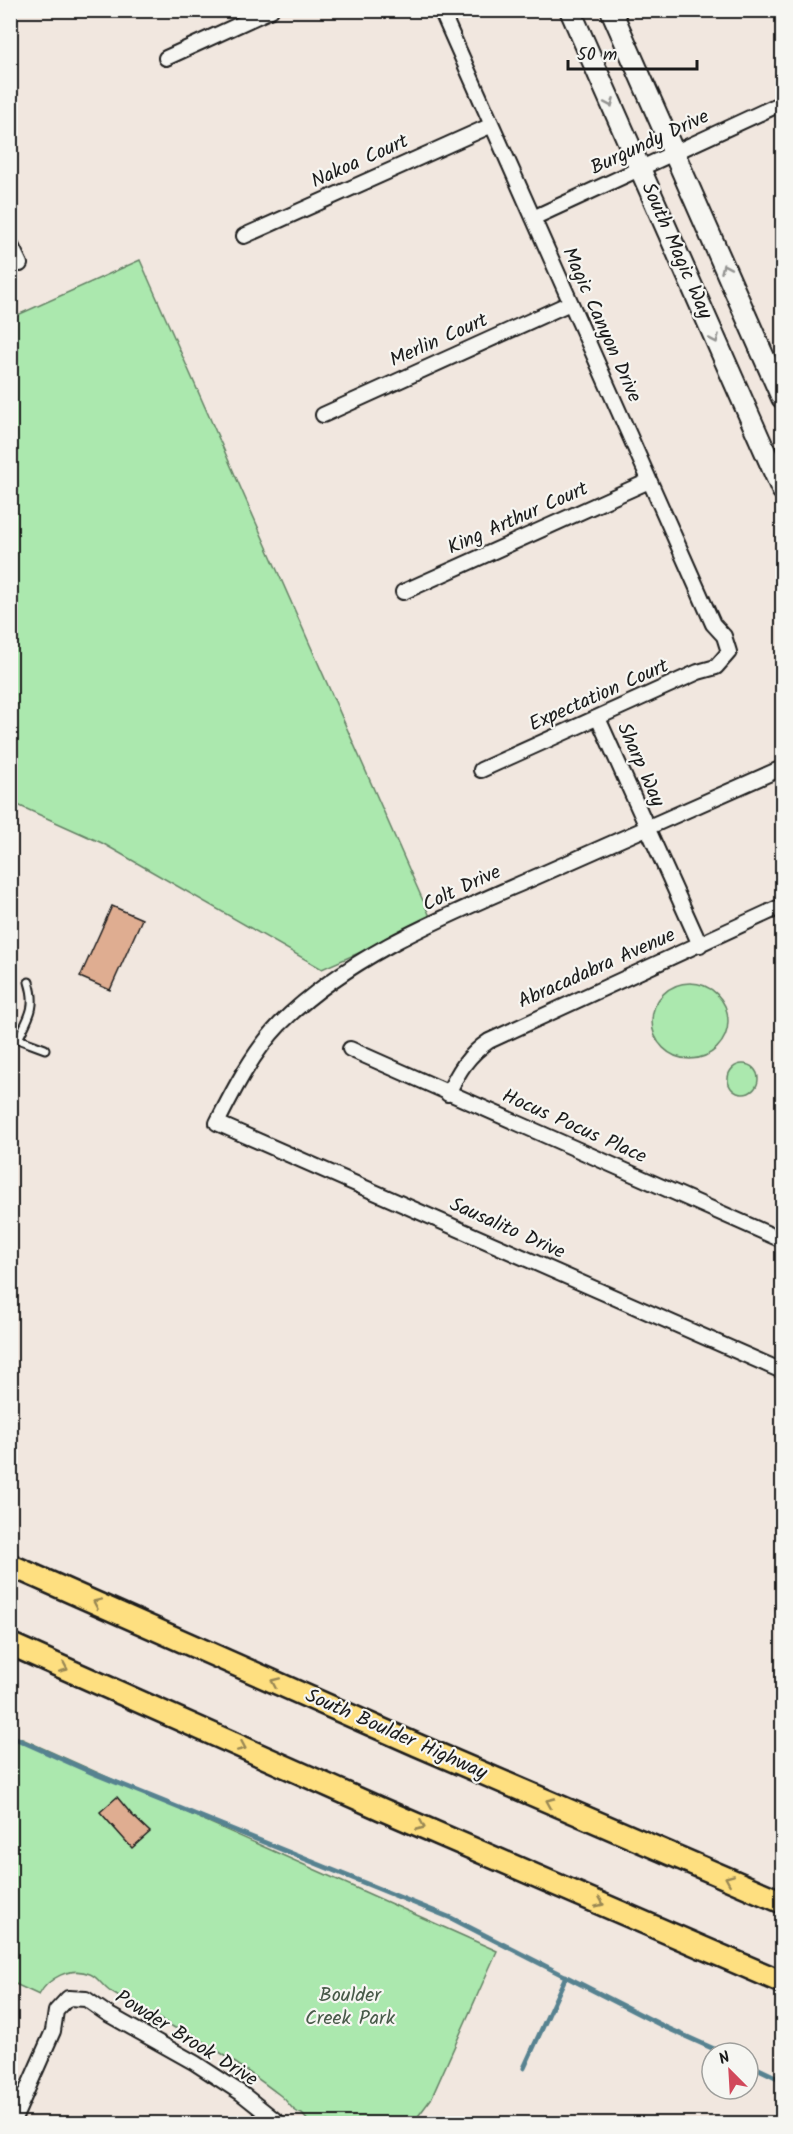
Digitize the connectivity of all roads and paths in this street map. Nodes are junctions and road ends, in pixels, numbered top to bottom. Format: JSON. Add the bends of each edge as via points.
{"nodes":[{"id":1,"x":271,"y":10,"type":"edge"},
{"id":2,"x":441,"y":10,"type":"edge"},
{"id":3,"x":570,"y":10,"type":"edge"},
{"id":4,"x":611,"y":10,"type":"edge"},
{"id":5,"x":166,"y":58,"type":"dead end"},
{"id":6,"x":783,"y":104,"type":"edge"},
{"id":7,"x":492,"y":125,"type":"junction"},
{"id":8,"x":674,"y":153,"type":"junction"},
{"id":9,"x":639,"y":169,"type":"junction"},
{"id":10,"x":533,"y":218,"type":"junction"},
{"id":11,"x":244,"y":236,"type":"dead end"},
{"id":12,"x":10,"y":243,"type":"edge"},
{"id":13,"x":20,"y":264,"type":"dead end"},
{"id":14,"x":570,"y":303,"type":"junction"},
{"id":15,"x":783,"y":398,"type":"edge"},
{"id":16,"x":323,"y":415,"type":"dead end"},
{"id":17,"x":649,"y":481,"type":"junction"},
{"id":18,"x":783,"y":490,"type":"edge"},
{"id":19,"x":403,"y":592,"type":"dead end"},
{"id":20,"x":729,"y":652,"type":"joint"},
{"id":21,"x":598,"y":718,"type":"junction"},
{"id":22,"x":783,"y":768,"type":"edge"},
{"id":23,"x":481,"y":770,"type":"dead end"},
{"id":24,"x":646,"y":829,"type":"junction"},
{"id":25,"x":783,"y":906,"type":"edge"},
{"id":26,"x":700,"y":945,"type":"junction"},
{"id":27,"x":29,"y":982,"type":"dead end"},
{"id":28,"x":14,"y":1037,"type":"edge"},
{"id":29,"x":45,"y":1049,"type":"dead end"},
{"id":30,"x":350,"y":1050,"type":"dead end"},
{"id":31,"x":448,"y":1094,"type":"junction"},
{"id":32,"x":217,"y":1123,"type":"joint"},
{"id":33,"x":783,"y":1240,"type":"edge"},
{"id":34,"x":783,"y":1371,"type":"edge"},
{"id":35,"x":10,"y":1565,"type":"edge"},
{"id":36,"x":10,"y":1644,"type":"edge"},
{"id":37,"x":783,"y":1902,"type":"edge"},
{"id":38,"x":783,"y":1982,"type":"edge"},
{"id":39,"x":12,"y":2124,"type":"edge"},
{"id":40,"x":280,"y":2124,"type":"edge"}],
"edges":[{"from":1,"to":5,"type":"street"},
{"from":2,"to":7,"type":"street","name":"Magic Canyon Drive"},
{"from":3,"to":9,"type":"street","name":"South Magic Way","one_way":true},
{"from":4,"to":8,"type":"street","name":"South Magic Way"},
{"from":6,"to":8,"type":"street","name":"Burgundy Drive"},
{"from":7,"to":10,"type":"street","name":"Magic Canyon Drive"},
{"from":7,"to":11,"type":"street","name":"Nakoa Court"},
{"from":8,"to":9,"type":"street","name":"Burgundy Drive"},
{"from":15,"to":8,"type":"street","name":"South Magic Way","one_way":true},
{"from":9,"to":10,"type":"street","name":"Burgundy Drive"},
{"from":9,"to":18,"type":"street","name":"South Magic Way","one_way":true},
{"from":10,"to":14,"type":"street","name":"Magic Canyon Drive"},
{"from":12,"to":13,"type":"street"},
{"from":14,"to":16,"type":"street","name":"Merlin Court"},
{"from":14,"to":17,"type":"street","name":"Magic Canyon Drive"},
{"from":17,"to":19,"type":"street","name":"King Arthur Court"},
{"from":17,"to":20,"type":"street","name":"Magic Canyon Drive","via":[[712,624],[724,636]]},
{"from":20,"to":21,"type":"street","name":"Expectation Court","via":[[716,667]]},
{"from":21,"to":23,"type":"street","name":"Expectation Court"},
{"from":21,"to":24,"type":"street","name":"Sharp Way"},
{"from":22,"to":24,"type":"street","name":"Colt Drive"},
{"from":24,"to":26,"type":"street","name":"Sharp Way"},
{"from":24,"to":32,"type":"street","name":"Colt Drive","via":[[454,913],[358,961],[333,978],[279,1025],[234,1089]]},
{"from":25,"to":26,"type":"street","name":"Abracadabra Avenue"},
{"from":26,"to":31,"type":"street","name":"Abracadabra Avenue","via":[[489,1041],[467,1058]]},
{"from":27,"to":28,"type":"lane","via":[[34,997],[30,1016]]},
{"from":28,"to":29,"type":"lane"},
{"from":30,"to":31,"type":"street","name":"Hocus Pocus Place"},
{"from":31,"to":33,"type":"street","name":"Hocus Pocus Place"},
{"from":32,"to":34,"type":"street","name":"Sausalito Drive"},
{"from":37,"to":35,"type":"main road","name":"South Boulder Highway","one_way":true},
{"from":36,"to":38,"type":"main road","one_way":true},
{"from":39,"to":40,"type":"street","name":"Powder Brook Drive","via":[[53,2031],[56,2011],[68,1998],[86,2000],[195,2062]]}]}
